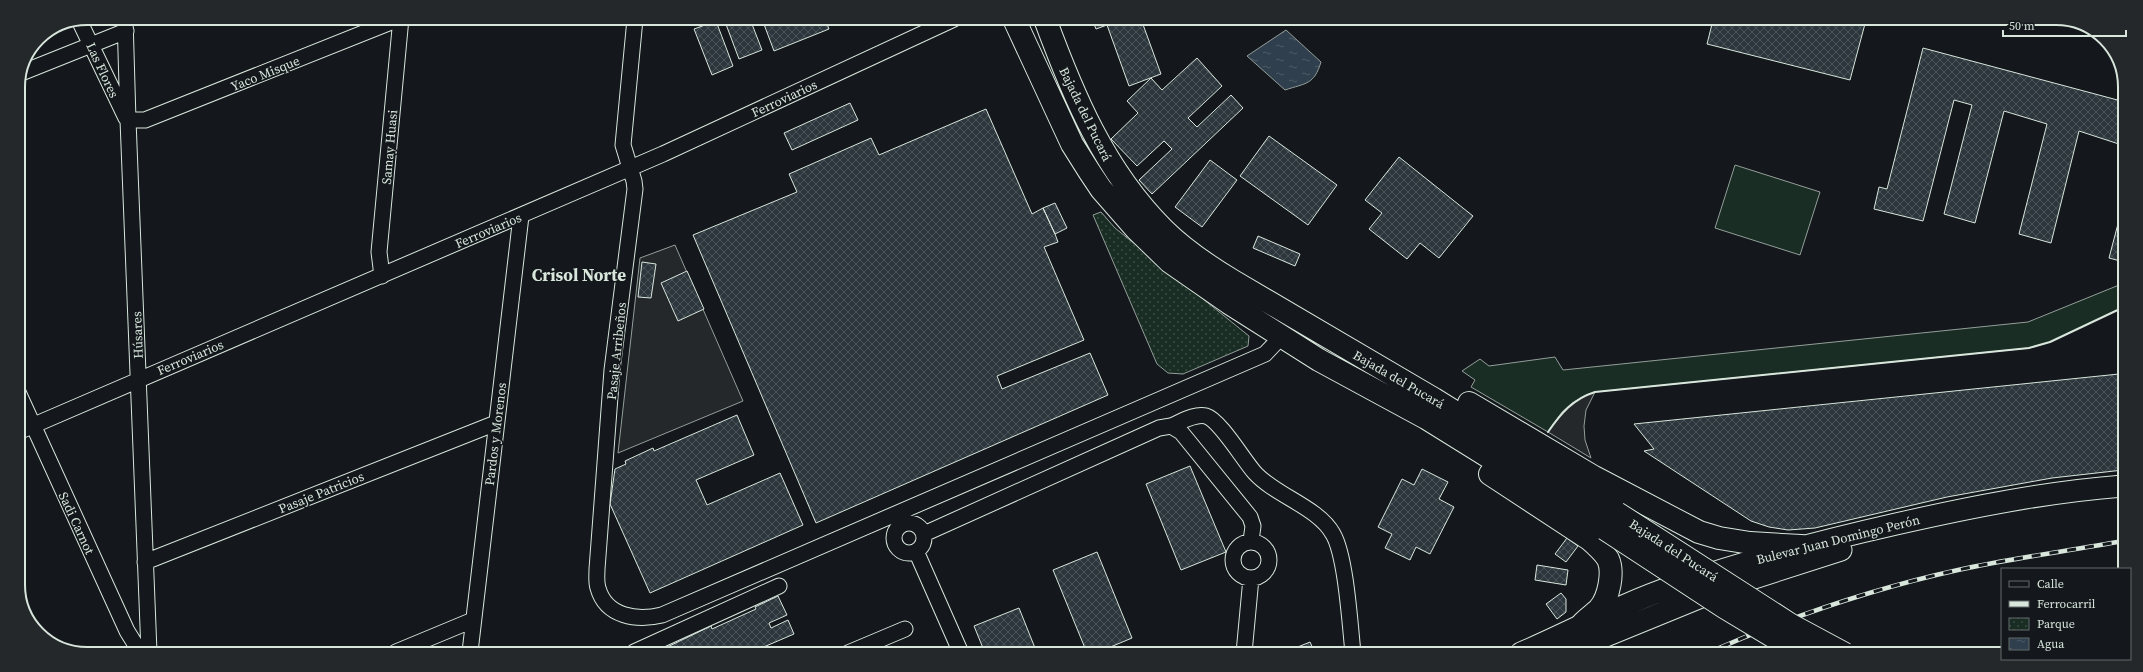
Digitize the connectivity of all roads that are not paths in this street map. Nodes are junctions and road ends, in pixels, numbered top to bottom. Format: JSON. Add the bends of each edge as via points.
{"nodes":[{"id":1,"x":82,"y":25,"type":"edge"},
{"id":2,"x":124,"y":25,"type":"edge"},
{"id":3,"x":126,"y":25,"type":"edge"},
{"id":4,"x":383,"y":25,"type":"edge"},
{"id":5,"x":400,"y":25,"type":"edge"},
{"id":6,"x":635,"y":25,"type":"edge"},
{"id":7,"x":941,"y":25,"type":"edge"},
{"id":8,"x":1017,"y":25,"type":"edge"},
{"id":9,"x":1047,"y":25,"type":"edge"},
{"id":10,"x":90,"y":44,"type":"junction"},
{"id":11,"x":28,"y":70,"type":"edge"},
{"id":12,"x":128,"y":120,"type":"junction"},
{"id":13,"x":630,"y":168,"type":"junction"},
{"id":14,"x":521,"y":216,"type":"junction"},
{"id":15,"x":382,"y":276,"type":"junction"},
{"id":16,"x":1303,"y":323,"type":"junction"},
{"id":17,"x":1282,"y":336,"type":"junction"},
{"id":18,"x":1319,"y":360,"type":"junction"},
{"id":19,"x":139,"y":379,"type":"junction"},
{"id":20,"x":25,"y":407,"type":"edge"},
{"id":21,"x":496,"y":423,"type":"junction"},
{"id":22,"x":33,"y":425,"type":"junction"},
{"id":23,"x":1171,"y":426,"type":"junction"},
{"id":24,"x":25,"y":429,"type":"edge"},
{"id":25,"x":2118,"y":487,"type":"edge"},
{"id":26,"x":2118,"y":501,"type":"edge"},
{"id":27,"x":1611,"y":521,"type":"junction"},
{"id":28,"x":924,"y":534,"type":"junction"},
{"id":29,"x":1719,"y":538,"type":"junction"},
{"id":30,"x":1251,"y":542,"type":"junction"},
{"id":31,"x":1801,"y":546,"type":"junction"},
{"id":32,"x":916,"y":551,"type":"junction"},
{"id":33,"x":145,"y":562,"type":"junction"},
{"id":34,"x":1251,"y":578,"type":"junction"},
{"id":35,"x":1725,"y":579,"type":"junction"},
{"id":36,"x":779,"y":586,"type":"dead end"},
{"id":37,"x":474,"y":620,"type":"junction"},
{"id":38,"x":1583,"y":623,"type":"junction"},
{"id":39,"x":905,"y":629,"type":"dead end"},
{"id":40,"x":137,"y":647,"type":"edge"},
{"id":41,"x":149,"y":647,"type":"edge"},
{"id":42,"x":408,"y":647,"type":"edge"},
{"id":43,"x":471,"y":647,"type":"edge"},
{"id":44,"x":645,"y":647,"type":"edge"},
{"id":45,"x":860,"y":647,"type":"edge"},
{"id":46,"x":958,"y":647,"type":"edge"},
{"id":47,"x":1245,"y":647,"type":"edge"},
{"id":48,"x":1352,"y":647,"type":"edge"},
{"id":49,"x":1533,"y":647,"type":"edge"},
{"id":50,"x":1577,"y":647,"type":"edge"},
{"id":51,"x":1790,"y":647,"type":"edge"},
{"id":52,"x":1832,"y":647,"type":"edge"}],
"edges":[{"from":1,"to":10,"type":"street","name":"Las Flores"},
{"from":2,"to":10,"type":"street"},
{"from":3,"to":12,"type":"street","name":"Húsares"},
{"from":4,"to":12,"type":"street","name":"Yaco Misque","via":[[145,120]]},
{"from":5,"to":15,"type":"street","name":"Samay Huasi","via":[[379,252]]},
{"from":6,"to":13,"type":"street","name":"Pasaje Arribeños","via":[[623,145]]},
{"from":7,"to":13,"type":"street","name":"Ferroviarios"},
{"from":8,"to":17,"type":"main road","name":"Bajada del Pucará","via":[[1072,144],[1114,205],[1174,266]]},
{"from":9,"to":16,"type":"main road","name":"Bajada del Pucará","via":[[1068,81],[1085,117],[1114,171],[1132,194],[1163,229],[1204,262]]},
{"from":10,"to":11,"type":"street"},
{"from":10,"to":12,"type":"street","name":"Las Flores"},
{"from":12,"to":19,"type":"street","name":"Húsares"},
{"from":13,"to":14,"type":"street","name":"Ferroviarios"},
{"from":13,"to":17,"type":"street","name":"Pasaje Arribeños","via":[[635,189],[612,370],[597,569],[598,587],[604,601],[613,610],[627,617],[662,615],[1265,354]]},
{"from":14,"to":15,"type":"street","name":"Ferroviarios"},
{"from":14,"to":21,"type":"street","name":"Pardos y Morenos"},
{"from":15,"to":19,"type":"street","name":"Ferroviarios"},
{"from":16,"to":27,"type":"main road","name":"Bajada del Pucará","via":[[1434,399]]},
{"from":16,"to":29,"type":"main road","via":[[1366,346],[1390,358],[1594,477],[1682,524]]},
{"from":17,"to":18,"type":"main road","name":"Bajada del Pucará"},
{"from":18,"to":27,"type":"main road","name":"Bajada del Pucará"},
{"from":18,"to":38,"type":"main road","via":[[1382,406],[1601,549],[1608,560],[1611,572],[1606,599]]},
{"from":19,"to":22,"type":"street","name":"Ferroviarios"},
{"from":19,"to":33,"type":"street","name":"Húsares"},
{"from":20,"to":22,"type":"street","name":"Sadi Carnot"},
{"from":21,"to":33,"type":"street","name":"Pasaje Patricios"},
{"from":21,"to":37,"type":"street","name":"Pardos y Morenos"},
{"from":22,"to":24,"type":"street","name":"Ferroviarios"},
{"from":22,"to":40,"type":"street","name":"Sadi Carnot","via":[[127,631]]},
{"from":23,"to":28,"type":"street","via":[[1159,428]]},
{"from":23,"to":30,"type":"street","via":[[1181,432],[1250,517],[1254,526]]},
{"from":23,"to":48,"type":"street","via":[[1196,416],[1207,416],[1216,423],[1255,473],[1322,520],[1334,534],[1341,555]]},
{"from":25,"to":31,"type":"main road","name":"Bulevar Juan Domingo Perón","via":[[2030,497]]},
{"from":26,"to":35,"type":"main road","name":"Bulevar Juan Domingo Perón","via":[[2047,508],[1891,537]]},
{"from":27,"to":51,"type":"main road","name":"Bajada del Pucará","bridge":true,"via":[[1731,611]]},
{"from":27,"to":52,"type":"main road","name":"Bajada del Pucará","bridge":true},
{"from":28,"to":32,"type":"street","via":[[923,544]]},
{"from":28,"to":32,"type":"street","via":[[918,526],[909,523],[900,526],[895,534],[896,544],[902,551]]},
{"from":29,"to":31,"type":"main road"},
{"from":29,"to":35,"type":"main road"},
{"from":30,"to":34,"type":"street","via":[[1263,546],[1269,557],[1267,569],[1257,577]]},
{"from":30,"to":34,"type":"street","via":[[1240,545],[1232,560],[1240,575]]},
{"from":31,"to":35,"type":"main road","name":"Bulevar Juan Domingo Perón"},
{"from":32,"to":46,"type":"street"},
{"from":33,"to":41,"type":"street","name":"Húsares"},
{"from":34,"to":47,"type":"street"},
{"from":35,"to":38,"type":"main road","name":"Bulevar Juan Domingo Perón","via":[[1674,586]]},
{"from":35,"to":50,"type":"main road","name":"Bulevar Juan Domingo Perón"},
{"from":36,"to":44,"type":"street"},
{"from":37,"to":42,"type":"street"},
{"from":37,"to":43,"type":"street","name":"Pardos y Morenos"},
{"from":38,"to":49,"type":"main road","name":"Bulevar Juan Domingo Perón"},
{"from":39,"to":45,"type":"street"}]}
